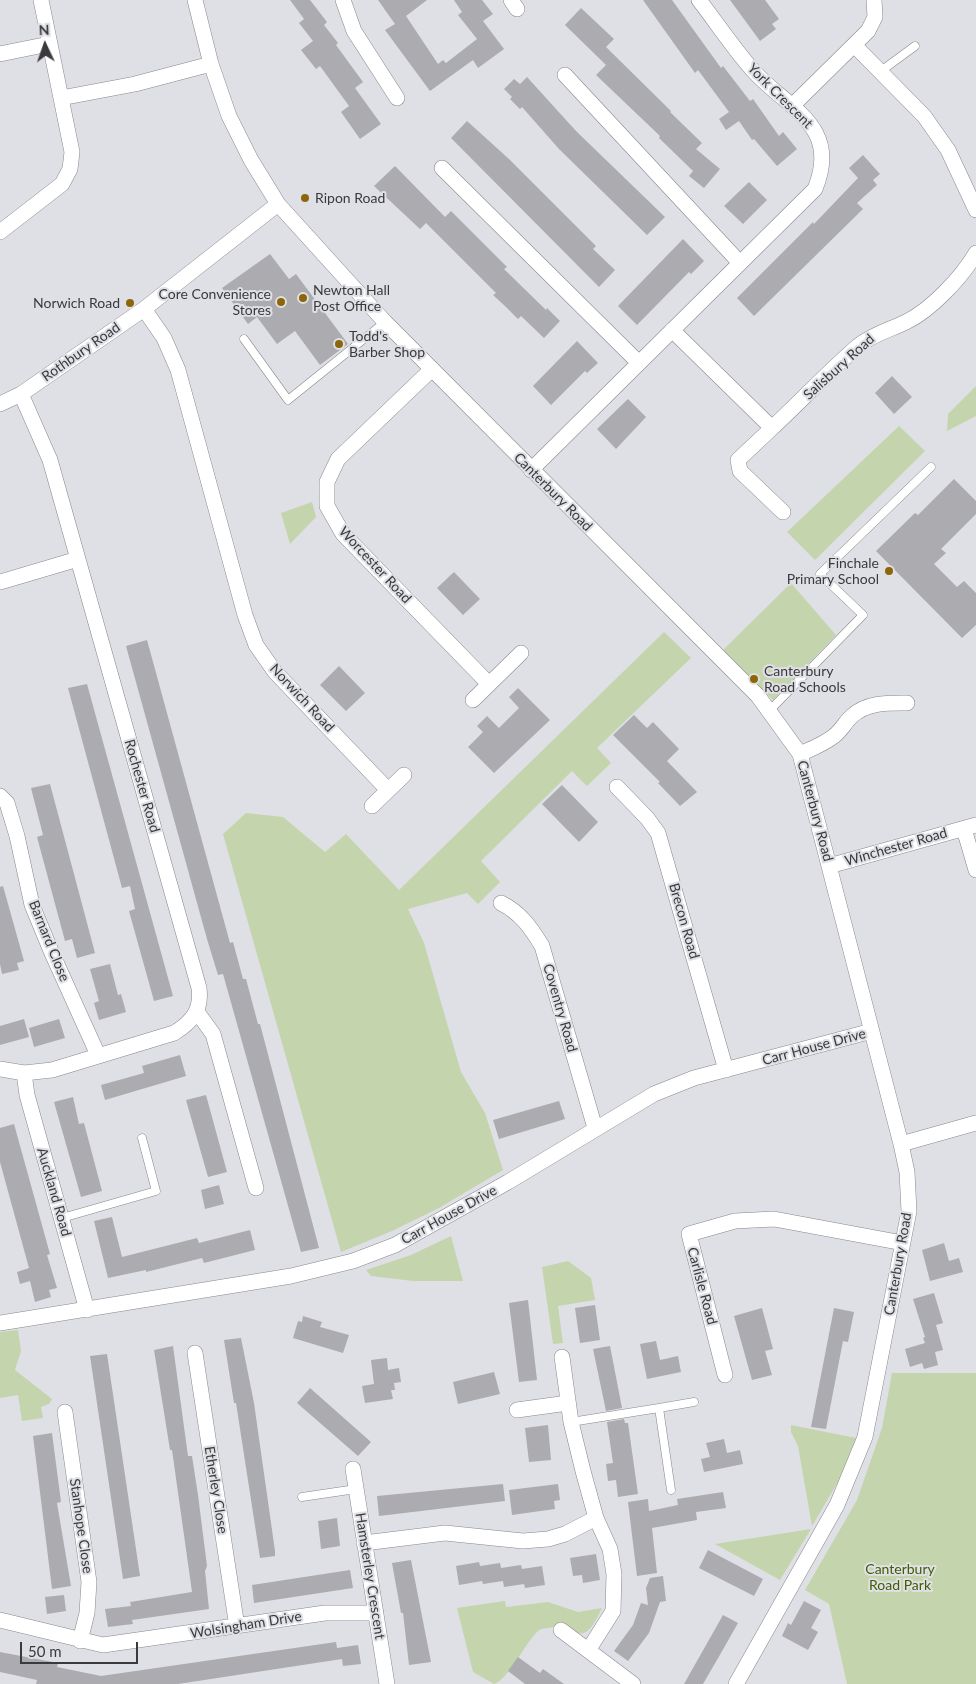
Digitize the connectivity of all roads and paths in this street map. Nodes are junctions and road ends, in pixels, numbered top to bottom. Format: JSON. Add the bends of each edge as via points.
{"nodes":[{"id":1,"x":41,"y":0,"type":"edge"},
{"id":2,"x":195,"y":0,"type":"edge"},
{"id":3,"x":343,"y":0,"type":"edge"},
{"id":4,"x":699,"y":0,"type":"edge"},
{"id":5,"x":874,"y":0,"type":"edge"},
{"id":6,"x":49,"y":44,"type":"junction"},
{"id":7,"x":855,"y":46,"type":"junction"},
{"id":8,"x":914,"y":46,"type":"dead end"},
{"id":9,"x":0,"y":54,"type":"edge"},
{"id":10,"x":211,"y":64,"type":"junction"},
{"id":11,"x":881,"y":72,"type":"junction"},
{"id":12,"x":565,"y":75,"type":"dead end"},
{"id":13,"x":61,"y":98,"type":"junction"},
{"id":14,"x":396,"y":98,"type":"dead end"},
{"id":15,"x":792,"y":106,"type":"junction"},
{"id":16,"x":442,"y":168,"type":"dead end"},
{"id":17,"x":278,"y":204,"type":"junction"},
{"id":18,"x":976,"y":210,"type":"edge"},
{"id":19,"x":0,"y":232,"type":"edge"},
{"id":20,"x":976,"y":253,"type":"edge"},
{"id":21,"x":740,"y":263,"type":"junction"},
{"id":22,"x":144,"y":309,"type":"junction"},
{"id":23,"x":385,"y":322,"type":"junction"},
{"id":24,"x":672,"y":330,"type":"junction"},
{"id":25,"x":244,"y":338,"type":"dead end"},
{"id":26,"x":638,"y":363,"type":"junction"},
{"id":27,"x":432,"y":369,"type":"junction"},
{"id":28,"x":21,"y":394,"type":"junction"},
{"id":29,"x":0,"y":404,"type":"edge"},
{"id":30,"x":772,"y":428,"type":"junction"},
{"id":31,"x":931,"y":467,"type":"dead end"},
{"id":32,"x":530,"y":470,"type":"junction"},
{"id":33,"x":783,"y":512,"type":"dead end"},
{"id":34,"x":78,"y":559,"type":"junction"},
{"id":35,"x":0,"y":582,"type":"edge"},
{"id":36,"x":521,"y":653,"type":"dead end"},
{"id":37,"x":489,"y":684,"type":"junction"},
{"id":38,"x":473,"y":700,"type":"dead end"},
{"id":39,"x":907,"y":703,"type":"dead end"},
{"id":40,"x":770,"y":710,"type":"junction"},
{"id":41,"x":800,"y":754,"type":"junction"},
{"id":42,"x":404,"y":775,"type":"dead end"},
{"id":43,"x":617,"y":787,"type":"dead end"},
{"id":44,"x":388,"y":790,"type":"junction"},
{"id":45,"x":0,"y":796,"type":"edge"},
{"id":46,"x":372,"y":806,"type":"dead end"},
{"id":47,"x":970,"y":827,"type":"edge"},
{"id":48,"x":829,"y":866,"type":"junction"},
{"id":49,"x":976,"y":870,"type":"edge"},
{"id":50,"x":501,"y":903,"type":"dead end"},
{"id":51,"x":197,"y":1012,"type":"junction"},
{"id":52,"x":872,"y":1031,"type":"junction"},
{"id":53,"x":98,"y":1055,"type":"junction"},
{"id":54,"x":0,"y":1069,"type":"edge"},
{"id":55,"x":726,"y":1070,"type":"junction"},
{"id":56,"x":24,"y":1073,"type":"junction"},
{"id":57,"x":976,"y":1124,"type":"edge"},
{"id":58,"x":595,"y":1128,"type":"junction"},
{"id":59,"x":142,"y":1138,"type":"dead end"},
{"id":60,"x":901,"y":1144,"type":"junction"},
{"id":61,"x":256,"y":1188,"type":"dead end"},
{"id":62,"x":62,"y":1218,"type":"junction"},
{"id":63,"x":903,"y":1243,"type":"junction"},
{"id":64,"x":87,"y":1310,"type":"junction"},
{"id":65,"x":0,"y":1323,"type":"edge"},
{"id":66,"x":195,"y":1353,"type":"dead end"},
{"id":67,"x":562,"y":1357,"type":"dead end"},
{"id":68,"x":725,"y":1374,"type":"dead end"},
{"id":69,"x":694,"y":1402,"type":"dead end"},
{"id":70,"x":568,"y":1403,"type":"junction"},
{"id":71,"x":659,"y":1408,"type":"junction"},
{"id":72,"x":517,"y":1410,"type":"dead end"},
{"id":73,"x":65,"y":1412,"type":"dead end"},
{"id":74,"x":571,"y":1422,"type":"junction"},
{"id":75,"x":353,"y":1469,"type":"dead end"},
{"id":76,"x":356,"y":1489,"type":"junction"},
{"id":77,"x":672,"y":1490,"type":"dead end"},
{"id":78,"x":302,"y":1497,"type":"dead end"},
{"id":79,"x":596,"y":1518,"type":"junction"},
{"id":80,"x":364,"y":1543,"type":"junction"},
{"id":81,"x":376,"y":1613,"type":"junction"},
{"id":82,"x":0,"y":1620,"type":"edge"},
{"id":83,"x":237,"y":1627,"type":"junction"},
{"id":84,"x":561,"y":1630,"type":"dead end"},
{"id":85,"x":80,"y":1641,"type":"junction"},
{"id":86,"x":589,"y":1649,"type":"junction"},
{"id":87,"x":387,"y":1684,"type":"edge"},
{"id":88,"x":633,"y":1684,"type":"edge"},
{"id":89,"x":737,"y":1684,"type":"edge"}],
"edges":[{"from":1,"to":6,"type":"street"},
{"from":2,"to":10,"type":"street","name":"Canterbury Road"},
{"from":3,"to":14,"type":"street","via":[[354,31]]},
{"from":4,"to":15,"type":"street","name":"York Crescent","via":[[751,68]]},
{"from":5,"to":7,"type":"street","via":[[875,17]]},
{"from":6,"to":9,"type":"street"},
{"from":6,"to":13,"type":"street"},
{"from":7,"to":11,"type":"street"},
{"from":7,"to":15,"type":"street"},
{"from":8,"to":11,"type":"lane"},
{"from":10,"to":13,"type":"street","via":[[135,84]]},
{"from":10,"to":17,"type":"street","name":"Canterbury Road","via":[[229,116]]},
{"from":11,"to":18,"type":"street","via":[[924,116],[948,150]]},
{"from":12,"to":21,"type":"street"},
{"from":13,"to":19,"type":"street","via":[[72,152],[70,169],[62,184]]},
{"from":15,"to":21,"type":"street","name":"York Crescent","via":[[812,126],[822,145],[823,170],[815,189]]},
{"from":16,"to":26,"type":"street"},
{"from":17,"to":22,"type":"street","name":"Rothbury Road"},
{"from":17,"to":23,"type":"street","name":"Canterbury Road"},
{"from":20,"to":30,"type":"street","name":"Salisbury Road","via":[[968,266],[924,312],[905,323],[878,332],[859,346]]},
{"from":21,"to":24,"type":"street","name":"York Crescent"},
{"from":22,"to":28,"type":"street","name":"Rothbury Road"},
{"from":22,"to":44,"type":"street","name":"Norwich Road","via":[[164,338],[178,370],[256,645],[275,672]]},
{"from":23,"to":25,"type":"lane","via":[[288,400]]},
{"from":23,"to":27,"type":"street","name":"Canterbury Road"},
{"from":24,"to":26,"type":"street","name":"York Crescent"},
{"from":24,"to":30,"type":"street"},
{"from":26,"to":32,"type":"street","name":"York Crescent"},
{"from":27,"to":32,"type":"street","name":"Canterbury Road"},
{"from":27,"to":37,"type":"street","name":"Worcester Road","via":[[338,459],[328,482],[327,506],[344,534]]},
{"from":28,"to":29,"type":"street","name":"Rothbury Road"},
{"from":28,"to":34,"type":"street","name":"Rochester Road","via":[[50,460]]},
{"from":30,"to":33,"type":"street","name":"Salisbury Road","via":[[738,460],[740,471]]},
{"from":31,"to":40,"type":"lane","via":[[820,574],[863,615]]},
{"from":32,"to":40,"type":"street","name":"Canterbury Road","via":[[715,651]]},
{"from":34,"to":35,"type":"street"},
{"from":34,"to":51,"type":"street","name":"Rochester Road","via":[[199,988],[201,1001]]},
{"from":36,"to":37,"type":"street"},
{"from":37,"to":38,"type":"street"},
{"from":39,"to":41,"type":"street","via":[[883,702],[863,708],[851,716],[832,738]]},
{"from":40,"to":41,"type":"street","name":"Canterbury Road"},
{"from":41,"to":48,"type":"street","name":"Canterbury Road"},
{"from":42,"to":44,"type":"street"},
{"from":43,"to":55,"type":"street","name":"Brecon Road","via":[[658,833]]},
{"from":44,"to":46,"type":"street"},
{"from":45,"to":53,"type":"street","name":"Barnard Close","via":[[7,803],[32,905]]},
{"from":47,"to":48,"type":"street","name":"Winchester Road"},
{"from":47,"to":49,"type":"street","name":"Winchester Road"},
{"from":48,"to":52,"type":"street","name":"Canterbury Road"},
{"from":50,"to":58,"type":"street","name":"Coventry Road","via":[[514,910],[530,926],[542,946]]},
{"from":51,"to":53,"type":"street","via":[[188,1024],[174,1033]]},
{"from":51,"to":61,"type":"street","via":[[213,1034]]},
{"from":52,"to":55,"type":"street","name":"Carr House Drive"},
{"from":52,"to":60,"type":"street","name":"Canterbury Road"},
{"from":53,"to":56,"type":"street","via":[[52,1070]]},
{"from":54,"to":56,"type":"street"},
{"from":55,"to":58,"type":"street","name":"Carr House Drive","via":[[694,1078],[654,1094]]},
{"from":56,"to":62,"type":"street","name":"Auckland Road","via":[[27,1095]]},
{"from":57,"to":60,"type":"street"},
{"from":58,"to":64,"type":"street","name":"Carr House Drive","via":[[508,1182],[395,1245],[353,1261],[291,1276]]},
{"from":59,"to":62,"type":"lane","via":[[156,1191]]},
{"from":60,"to":63,"type":"street","name":"Canterbury Road","via":[[907,1172],[909,1211]]},
{"from":62,"to":64,"type":"street","name":"Auckland Road"},
{"from":63,"to":68,"type":"street","name":"Carlisle Road","via":[[774,1219],[735,1221],[689,1234]]},
{"from":63,"to":89,"type":"street","name":"Canterbury Road","via":[[865,1437],[837,1505]]},
{"from":64,"to":65,"type":"street","name":"Carr House Drive"},
{"from":66,"to":83,"type":"street","name":"Etherley Close"},
{"from":67,"to":70,"type":"street"},
{"from":69,"to":71,"type":"lane"},
{"from":70,"to":72,"type":"street"},
{"from":70,"to":74,"type":"street"},
{"from":71,"to":74,"type":"lane"},
{"from":71,"to":77,"type":"lane"},
{"from":73,"to":85,"type":"street","name":"Stanhope Close","via":[[89,1582]]},
{"from":74,"to":79,"type":"street"},
{"from":75,"to":76,"type":"street","name":"Hamsterley Crescent"},
{"from":76,"to":78,"type":"lane"},
{"from":76,"to":80,"type":"street","name":"Hamsterley Crescent"},
{"from":79,"to":80,"type":"street","via":[[566,1534],[548,1539],[523,1541],[445,1533]]},
{"from":79,"to":86,"type":"street","via":[[610,1549],[615,1591],[613,1612]]},
{"from":80,"to":81,"type":"street","name":"Hamsterley Crescent"},
{"from":81,"to":83,"type":"street","name":"Wolsingham Drive","via":[[325,1613]]},
{"from":81,"to":87,"type":"street","name":"Hamsterley Crescent"},
{"from":82,"to":85,"type":"street","name":"Wolsingham Drive"},
{"from":83,"to":85,"type":"street","name":"Wolsingham Drive","via":[[118,1644]]},
{"from":84,"to":86,"type":"street"},
{"from":86,"to":88,"type":"street"}]}
